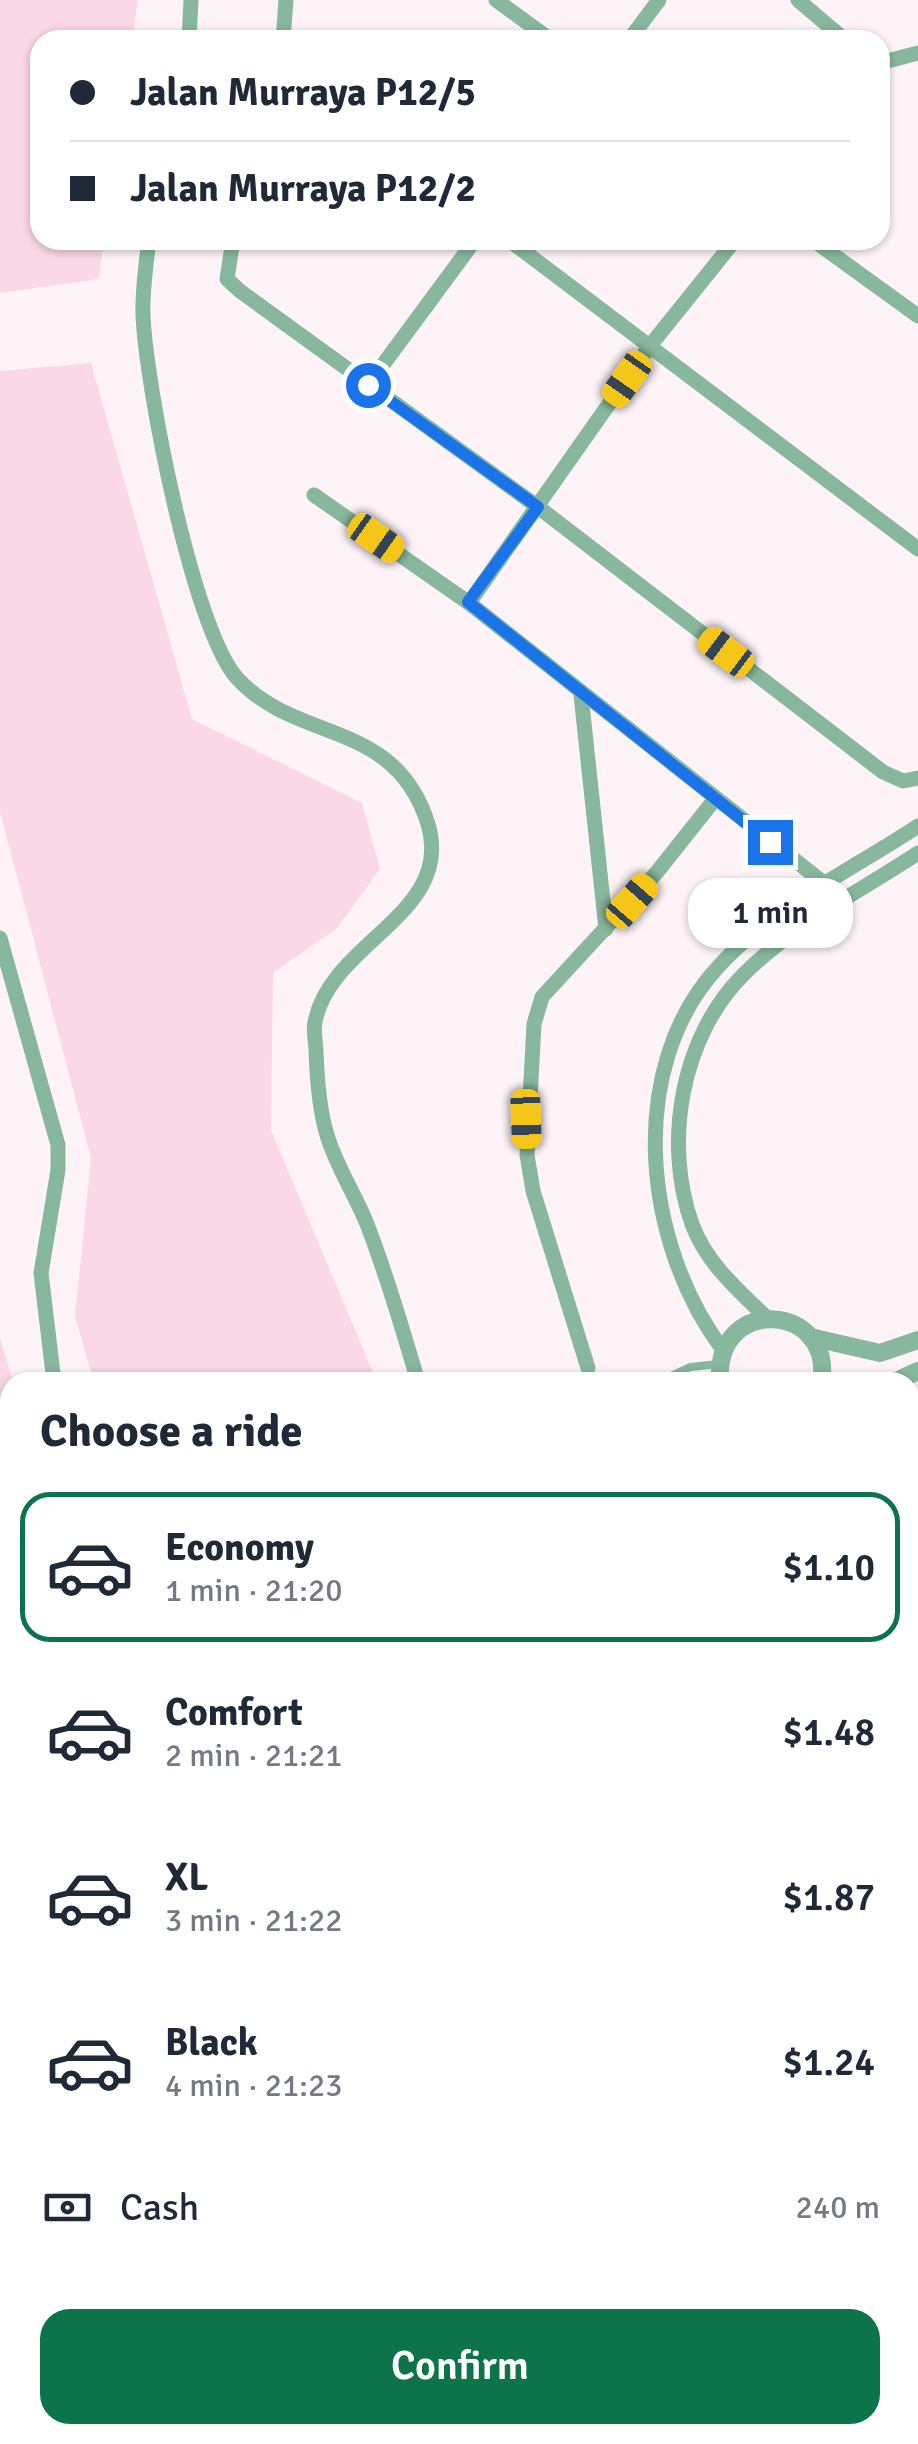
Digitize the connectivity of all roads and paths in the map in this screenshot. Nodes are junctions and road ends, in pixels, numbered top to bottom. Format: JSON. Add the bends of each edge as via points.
{"nodes":[{"id":1,"x":191,"y":0,"type":"edge"},
{"id":2,"x":286,"y":0,"type":"edge"},
{"id":3,"x":496,"y":0,"type":"edge"},
{"id":4,"x":659,"y":0,"type":"edge"},
{"id":5,"x":798,"y":0,"type":"edge"},
{"id":6,"x":189,"y":30,"type":"edge"},
{"id":7,"x":284,"y":30,"type":"edge"},
{"id":8,"x":538,"y":30,"type":"edge"},
{"id":9,"x":636,"y":30,"type":"edge"},
{"id":10,"x":833,"y":30,"type":"edge"},
{"id":11,"x":918,"y":53,"type":"edge"},
{"id":12,"x":890,"y":60,"type":"edge"},
{"id":13,"x":147,"y":250,"type":"edge"},
{"id":14,"x":232,"y":250,"type":"edge"},
{"id":15,"x":468,"y":250,"type":"edge"},
{"id":16,"x":522,"y":250,"type":"edge"},
{"id":17,"x":727,"y":250,"type":"edge"},
{"id":18,"x":828,"y":250,"type":"edge"},
{"id":19,"x":918,"y":316,"type":"edge"},
{"id":20,"x":650,"y":347,"type":"junction"},
{"id":21,"x":368,"y":385,"type":"junction"},
{"id":22,"x":314,"y":495,"type":"dead end"},
{"id":23,"x":538,"y":507,"type":"junction"},
{"id":24,"x":918,"y":549,"type":"edge"},
{"id":25,"x":468,"y":602,"type":"junction"},
{"id":26,"x":581,"y":695,"type":"junction"},
{"id":27,"x":918,"y":778,"type":"edge"},
{"id":28,"x":715,"y":800,"type":"junction"},
{"id":29,"x":918,"y":826,"type":"edge"},
{"id":30,"x":918,"y":853,"type":"edge"},
{"id":31,"x":825,"y":884,"type":"junction"},
{"id":32,"x":839,"y":902,"type":"junction"},
{"id":33,"x":606,"y":929,"type":"junction"},
{"id":34,"x":0,"y":938,"type":"edge"},
{"id":35,"x":768,"y":1318,"type":"junction"},
{"id":36,"x":810,"y":1337,"type":"junction"},
{"id":37,"x":918,"y":1340,"type":"edge"},
{"id":38,"x":721,"y":1366,"type":"edge"},
{"id":39,"x":588,"y":1368,"type":"dead end"},
{"id":40,"x":53,"y":1372,"type":"edge"},
{"id":41,"x":415,"y":1372,"type":"edge"},
{"id":42,"x":678,"y":1372,"type":"edge"},
{"id":43,"x":821,"y":1372,"type":"edge"}],
"edges":[{"from":1,"to":6,"type":"street"},
{"from":2,"to":7,"type":"street"},
{"from":3,"to":8,"type":"street"},
{"from":4,"to":9,"type":"street"},
{"from":5,"to":10,"type":"street"},
{"from":11,"to":12,"type":"street"},
{"from":13,"to":41,"type":"street","via":[[143,315],[153,388],[179,526],[218,652],[265,702],[355,738],[401,771],[427,822],[434,852],[424,884],[392,924],[336,972],[315,1022],[327,1136],[366,1223]]},
{"from":14,"to":21,"type":"street","via":[[227,279]]},
{"from":15,"to":21,"type":"street"},
{"from":16,"to":20,"type":"street"},
{"from":17,"to":20,"type":"street"},
{"from":18,"to":19,"type":"street"},
{"from":20,"to":23,"type":"street"},
{"from":20,"to":24,"type":"street"},
{"from":21,"to":23,"type":"street"},
{"from":22,"to":25,"type":"street"},
{"from":23,"to":25,"type":"street"},
{"from":23,"to":27,"type":"street","via":[[883,772],[903,781]]},
{"from":25,"to":26,"type":"street"},
{"from":26,"to":28,"type":"street"},
{"from":26,"to":33,"type":"street"},
{"from":28,"to":31,"type":"street"},
{"from":28,"to":33,"type":"street"},
{"from":29,"to":31,"type":"street"},
{"from":30,"to":32,"type":"street"},
{"from":31,"to":32,"type":"street"},
{"from":31,"to":38,"type":"street","via":[[778,913],[718,967],[683,1015],[660,1080],[656,1172],[666,1220],[696,1315]]},
{"from":32,"to":35,"type":"street","via":[[741,977],[705,1030],[682,1091],[680,1167],[692,1225],[711,1260]]},
{"from":33,"to":39,"type":"street","via":[[542,997],[526,1119],[533,1191]]},
{"from":34,"to":40,"type":"street","via":[[58,1145],[41,1273]]},
{"from":35,"to":36,"type":"street","via":[[792,1323]]},
{"from":35,"to":38,"type":"street","via":[[741,1328]]},
{"from":36,"to":37,"type":"street","via":[[880,1353]]},
{"from":36,"to":43,"type":"street"},
{"from":38,"to":42,"type":"lane"}]}
